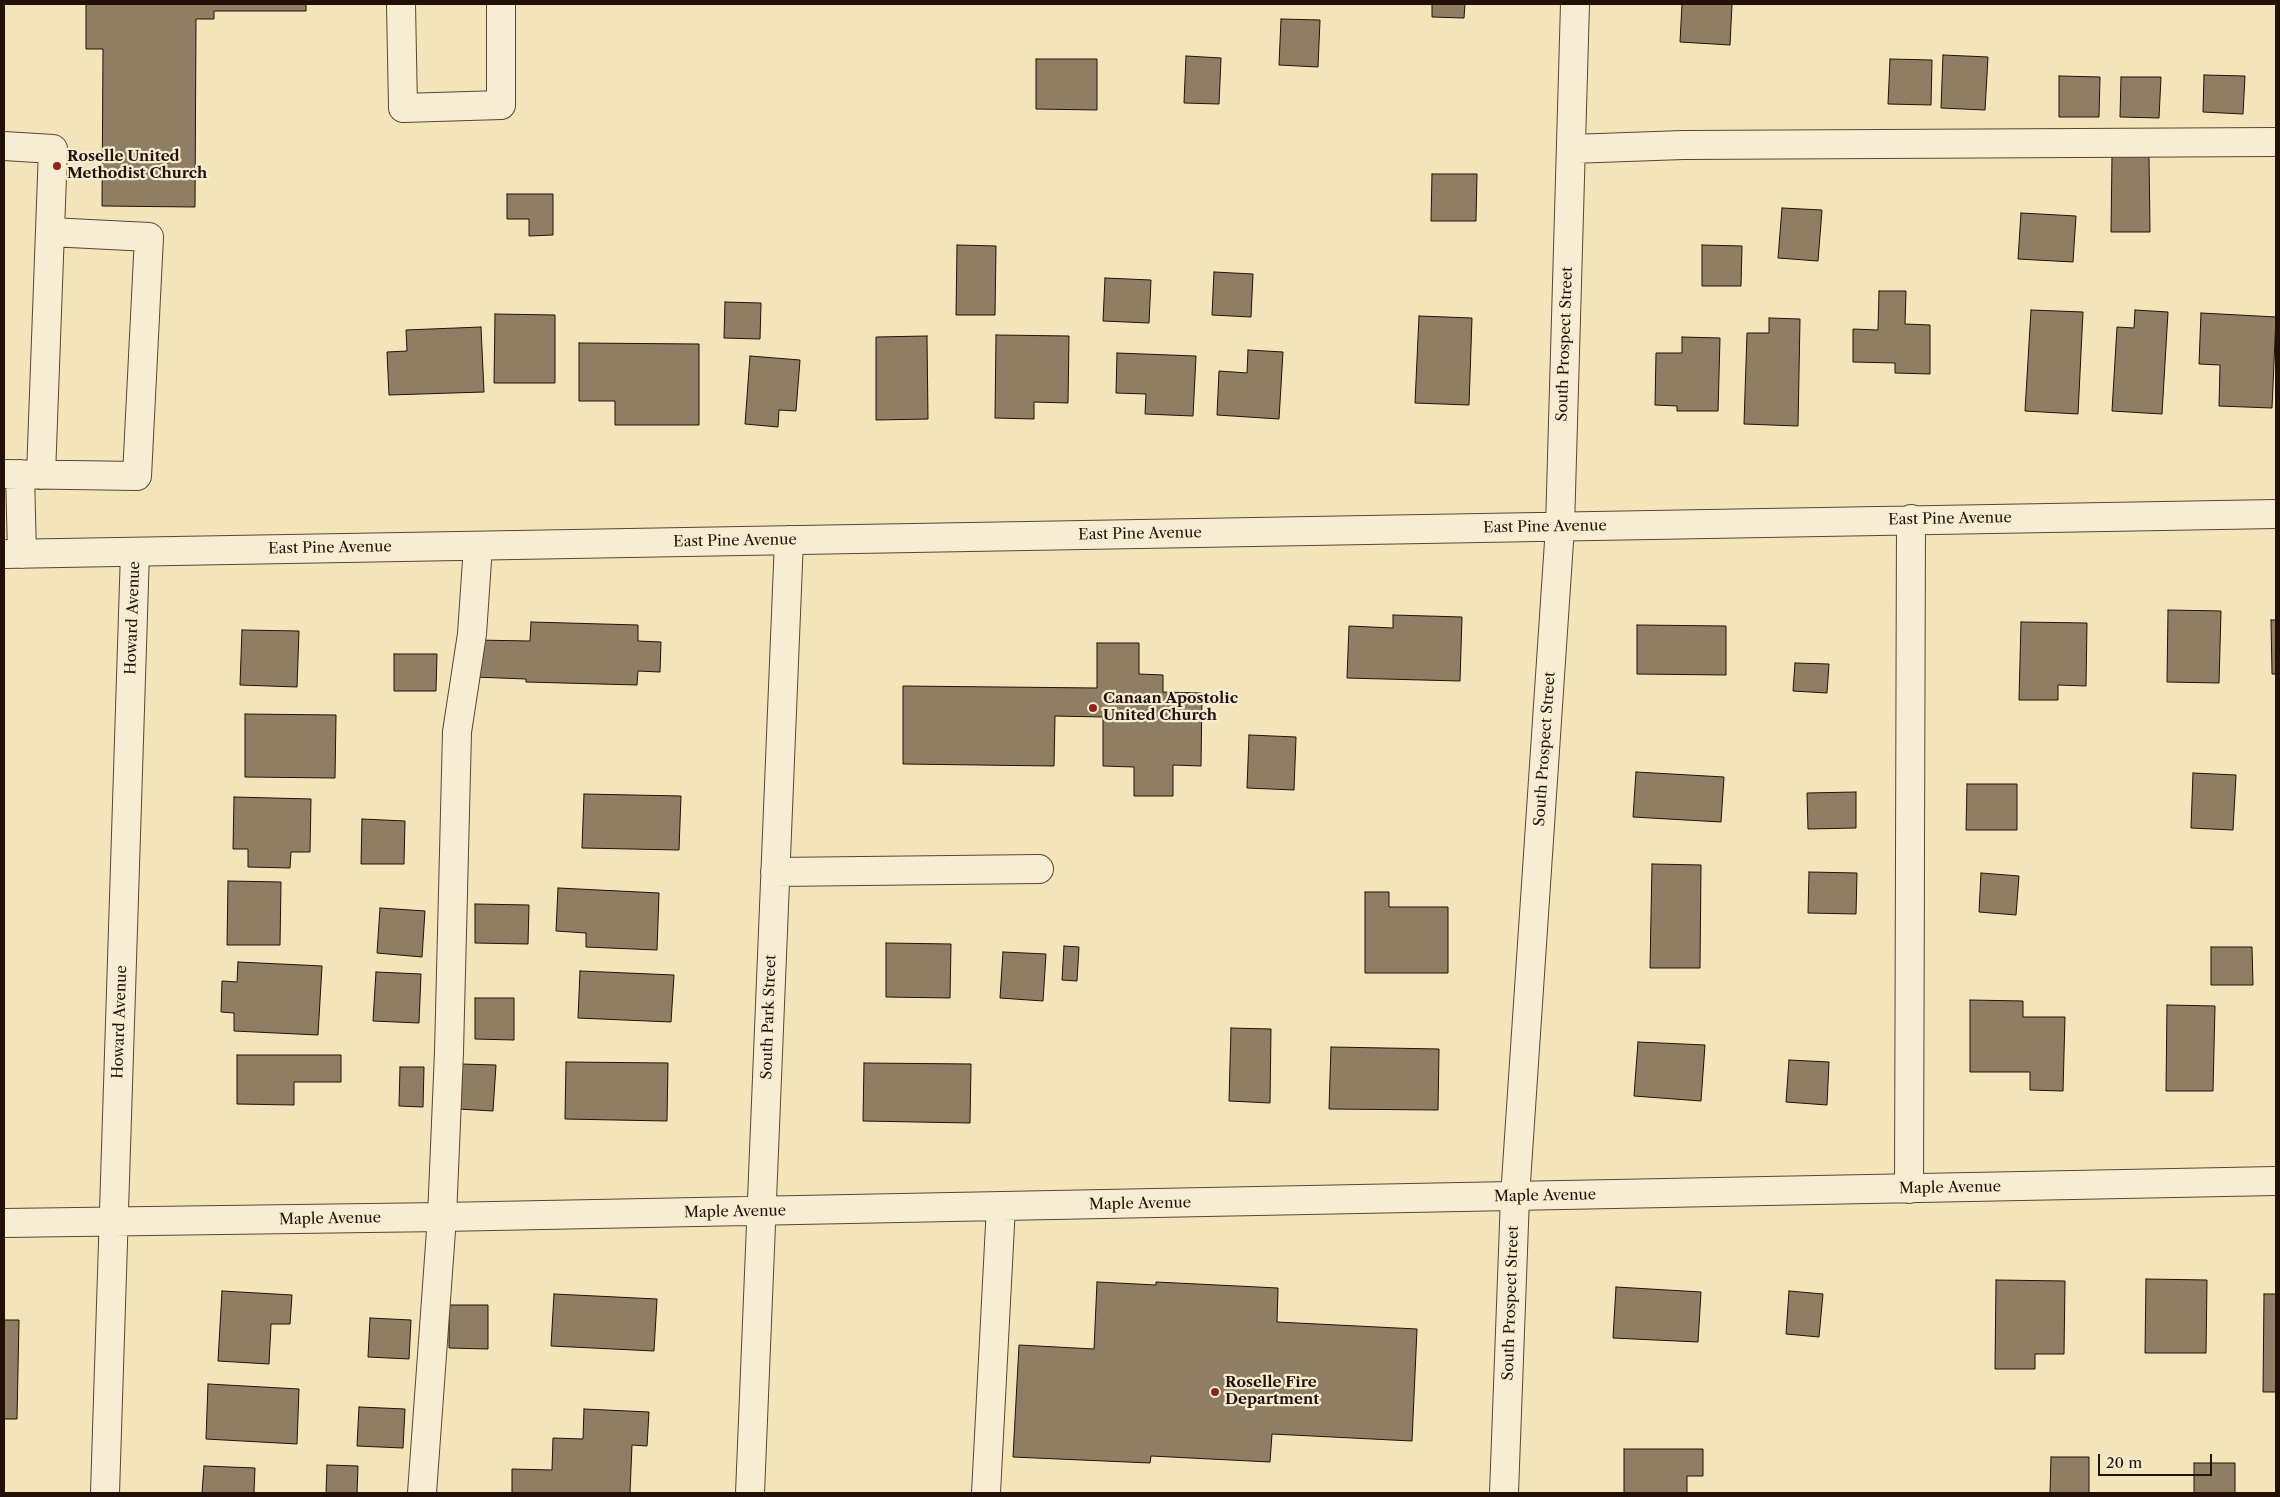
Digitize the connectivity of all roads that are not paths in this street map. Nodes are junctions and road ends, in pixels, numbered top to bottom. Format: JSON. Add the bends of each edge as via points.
{"nodes":[{"id":1,"x":401,"y":4,"type":"edge"},
{"id":2,"x":501,"y":4,"type":"edge"},
{"id":3,"x":1575,"y":4,"type":"edge"},
{"id":4,"x":2276,"y":142,"type":"edge"},
{"id":5,"x":4,"y":146,"type":"edge"},
{"id":6,"x":1571,"y":149,"type":"junction"},
{"id":7,"x":50,"y":232,"type":"junction"},
{"id":8,"x":22,"y":474,"type":"edge"},
{"id":9,"x":2276,"y":514,"type":"edge"},
{"id":10,"x":1911,"y":519,"type":"junction"},
{"id":11,"x":1560,"y":527,"type":"junction"},
{"id":12,"x":789,"y":540,"type":"junction"},
{"id":13,"x":478,"y":546,"type":"junction"},
{"id":14,"x":134,"y":552,"type":"junction"},
{"id":15,"x":13,"y":554,"type":"edge"},
{"id":16,"x":1039,"y":870,"type":"dead end"},
{"id":17,"x":775,"y":872,"type":"junction"},
{"id":18,"x":2276,"y":1181,"type":"edge"},
{"id":19,"x":1909,"y":1189,"type":"junction"},
{"id":20,"x":1515,"y":1196,"type":"junction"},
{"id":21,"x":1001,"y":1206,"type":"junction"},
{"id":22,"x":761,"y":1211,"type":"junction"},
{"id":23,"x":442,"y":1217,"type":"junction"},
{"id":24,"x":4,"y":1223,"type":"edge"},
{"id":25,"x":114,"y":1223,"type":"junction"},
{"id":26,"x":105,"y":1493,"type":"edge"},
{"id":27,"x":422,"y":1493,"type":"edge"},
{"id":28,"x":750,"y":1493,"type":"edge"},
{"id":29,"x":986,"y":1493,"type":"edge"},
{"id":30,"x":1504,"y":1493,"type":"edge"}],
"edges":[{"from":1,"to":2,"type":"street","via":[[403,108],[501,105]]},
{"from":3,"to":6,"type":"street","name":"South Prospect Street"},
{"from":4,"to":6,"type":"street","via":[[1693,145]]},
{"from":5,"to":7,"type":"street","via":[[53,149]]},
{"from":6,"to":11,"type":"street","name":"South Prospect Street"},
{"from":7,"to":8,"type":"street"},
{"from":7,"to":8,"type":"street","via":[[149,236],[137,476]]},
{"from":8,"to":15,"type":"street"},
{"from":9,"to":10,"type":"street","name":"East Pine Avenue"},
{"from":10,"to":11,"type":"street","name":"East Pine Avenue"},
{"from":10,"to":19,"type":"street"},
{"from":11,"to":12,"type":"street","name":"East Pine Avenue"},
{"from":11,"to":20,"type":"street","name":"South Prospect Street"},
{"from":12,"to":13,"type":"street","name":"East Pine Avenue"},
{"from":12,"to":17,"type":"street","name":"South Park Street"},
{"from":13,"to":14,"type":"street","name":"East Pine Avenue"},
{"from":13,"to":23,"type":"street","via":[[472,634],[457,732]]},
{"from":14,"to":15,"type":"street","name":"East Pine Avenue"},
{"from":14,"to":25,"type":"street","name":"Howard Avenue"},
{"from":16,"to":17,"type":"street"},
{"from":17,"to":22,"type":"street","name":"South Park Street"},
{"from":18,"to":19,"type":"street","name":"Maple Avenue"},
{"from":19,"to":20,"type":"street","name":"Maple Avenue"},
{"from":20,"to":21,"type":"street","name":"Maple Avenue"},
{"from":20,"to":30,"type":"street","name":"South Prospect Street"},
{"from":21,"to":22,"type":"street","name":"Maple Avenue"},
{"from":21,"to":29,"type":"street"},
{"from":22,"to":23,"type":"street","name":"Maple Avenue"},
{"from":22,"to":28,"type":"street","name":"South Park Street"},
{"from":23,"to":25,"type":"street","name":"Maple Avenue"},
{"from":23,"to":27,"type":"street"},
{"from":24,"to":25,"type":"street","name":"Maple Avenue"},
{"from":25,"to":26,"type":"street","name":"Howard Avenue"}]}
